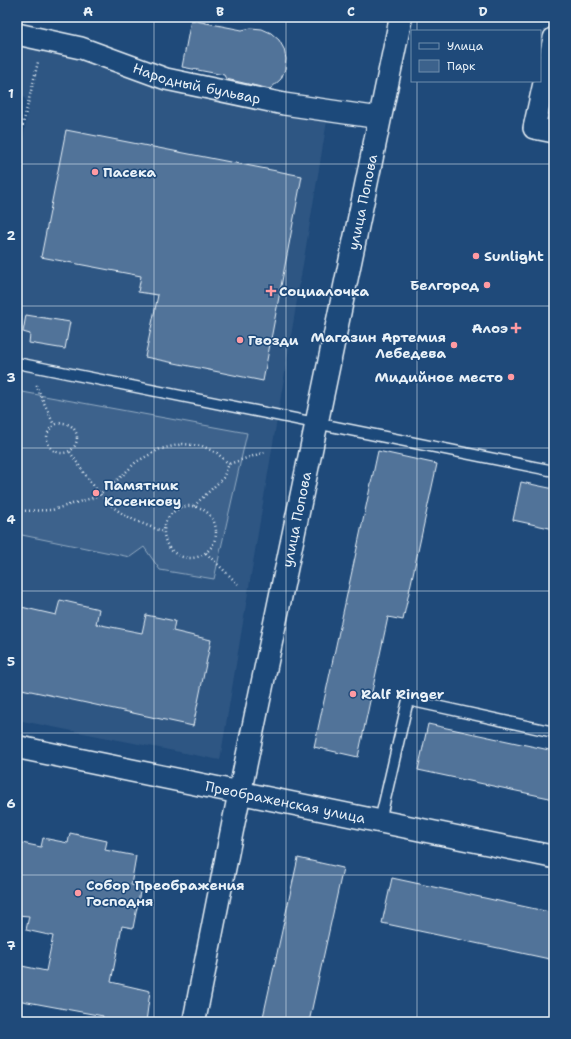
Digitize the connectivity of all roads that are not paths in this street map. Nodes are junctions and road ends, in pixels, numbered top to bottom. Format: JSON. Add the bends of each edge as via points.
{"nodes":[{"id":1,"x":401,"y":17,"type":"edge"},
{"id":2,"x":17,"y":34,"type":"edge"},
{"id":3,"x":554,"y":38,"type":"edge"},
{"id":4,"x":380,"y":118,"type":"junction"},
{"id":5,"x":554,"y":132,"type":"edge"},
{"id":6,"x":22,"y":364,"type":"edge"},
{"id":7,"x":317,"y":423,"type":"junction"},
{"id":8,"x":554,"y":472,"type":"edge"},
{"id":9,"x":554,"y":732,"type":"edge"},
{"id":10,"x":17,"y":747,"type":"edge"},
{"id":11,"x":240,"y":793,"type":"junction"},
{"id":12,"x":380,"y":821,"type":"junction"},
{"id":13,"x":554,"y":857,"type":"edge"},
{"id":14,"x":194,"y":1022,"type":"edge"}],
"edges":[{"from":1,"to":4,"type":"main road","name":"улица Попова"},
{"from":2,"to":4,"type":"street","name":"Народный бульвар","via":[[80,48],[166,79],[284,104]]},
{"from":3,"to":5,"type":"street","via":[[534,128]]},
{"from":4,"to":7,"type":"main road","name":"улица Попова"},
{"from":6,"to":7,"type":"lane"},
{"from":7,"to":8,"type":"lane"},
{"from":7,"to":11,"type":"main road","name":"улица Попова"},
{"from":9,"to":12,"type":"lane","via":[[408,700]]},
{"from":10,"to":11,"type":"main road","name":"Преображенская улица"},
{"from":11,"to":12,"type":"main road","name":"Преображенская улица"},
{"from":11,"to":14,"type":"main road","name":"улица Попова"},
{"from":12,"to":13,"type":"main road","name":"Преображенская улица"}]}
